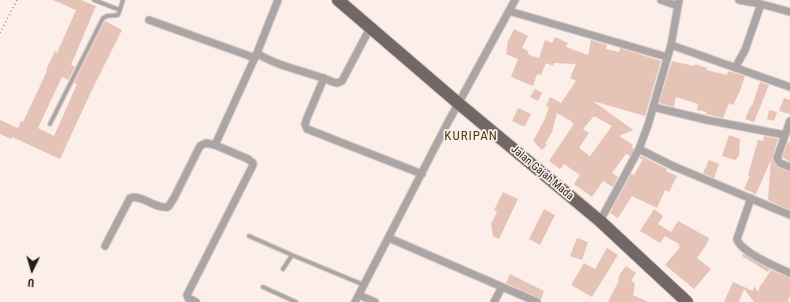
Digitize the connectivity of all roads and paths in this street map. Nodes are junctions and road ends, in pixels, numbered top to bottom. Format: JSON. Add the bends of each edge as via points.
{"nodes":[{"id":1,"x":17,"y":0,"type":"edge"},
{"id":2,"x":94,"y":0,"type":"edge"},
{"id":3,"x":123,"y":0,"type":"edge"},
{"id":4,"x":278,"y":0,"type":"edge"},
{"id":5,"x":338,"y":0,"type":"edge"},
{"id":6,"x":515,"y":0,"type":"edge"},
{"id":7,"x":661,"y":0,"type":"edge"},
{"id":8,"x":739,"y":0,"type":"edge"},
{"id":9,"x":678,"y":3,"type":"edge"},
{"id":10,"x":761,"y":4,"type":"junction"},
{"id":11,"x":120,"y":10,"type":"junction"},
{"id":12,"x":510,"y":11,"type":"junction"},
{"id":13,"x":790,"y":12,"type":"edge"},
{"id":14,"x":149,"y":20,"type":"dead end"},
{"id":15,"x":370,"y":28,"type":"junction"},
{"id":16,"x":0,"y":33,"type":"edge"},
{"id":17,"x":670,"y":45,"type":"junction"},
{"id":18,"x":256,"y":55,"type":"junction"},
{"id":19,"x":667,"y":57,"type":"junction"},
{"id":20,"x":735,"y":68,"type":"junction"},
{"id":21,"x":324,"y":78,"type":"junction"},
{"id":22,"x":790,"y":87,"type":"edge"},
{"id":23,"x":458,"y":103,"type":"junction"},
{"id":24,"x":653,"y":107,"type":"junction"},
{"id":25,"x":790,"y":121,"type":"edge"},
{"id":26,"x":50,"y":124,"type":"dead end"},
{"id":27,"x":784,"y":135,"type":"junction"},
{"id":28,"x":214,"y":145,"type":"junction"},
{"id":29,"x":639,"y":149,"type":"junction"},
{"id":30,"x":790,"y":168,"type":"edge"},
{"id":31,"x":422,"y":174,"type":"junction"},
{"id":32,"x":751,"y":198,"type":"junction"},
{"id":33,"x":790,"y":215,"type":"edge"},
{"id":34,"x":600,"y":221,"type":"junction"},
{"id":35,"x":249,"y":236,"type":"dead end"},
{"id":36,"x":389,"y":238,"type":"junction"},
{"id":37,"x":105,"y":246,"type":"dead end"},
{"id":38,"x":292,"y":255,"type":"junction"},
{"id":39,"x":283,"y":269,"type":"dead end"},
{"id":40,"x":790,"y":273,"type":"edge"},
{"id":41,"x":364,"y":285,"type":"junction"},
{"id":42,"x":263,"y":287,"type":"dead end"},
{"id":43,"x":502,"y":287,"type":"junction"},
{"id":44,"x":359,"y":295,"type":"junction"},
{"id":45,"x":196,"y":302,"type":"edge"},
{"id":46,"x":296,"y":302,"type":"edge"},
{"id":47,"x":355,"y":302,"type":"edge"},
{"id":48,"x":375,"y":302,"type":"edge"},
{"id":49,"x":494,"y":302,"type":"edge"},
{"id":50,"x":537,"y":302,"type":"edge"},
{"id":51,"x":687,"y":302,"type":"edge"}],
"edges":[{"from":1,"to":16,"type":"path"},
{"from":2,"to":11,"type":"lane"},
{"from":3,"to":11,"type":"lane"},
{"from":4,"to":18,"type":"street"},
{"from":5,"to":15,"type":"main road","name":"Jalan Gajah Mada"},
{"from":6,"to":12,"type":"street"},
{"from":7,"to":9,"type":"street"},
{"from":8,"to":10,"type":"street"},
{"from":9,"to":17,"type":"street"},
{"from":10,"to":13,"type":"street"},
{"from":10,"to":20,"type":"street","via":[[745,50]]},
{"from":11,"to":26,"type":"lane","via":[[118,15],[103,18]]},
{"from":12,"to":19,"type":"street"},
{"from":12,"to":23,"type":"street"},
{"from":14,"to":18,"type":"street"},
{"from":15,"to":21,"type":"street","via":[[342,81],[337,83]]},
{"from":15,"to":23,"type":"main road","name":"Jalan Gajah Mada"},
{"from":17,"to":19,"type":"street"},
{"from":17,"to":20,"type":"street"},
{"from":18,"to":21,"type":"street"},
{"from":18,"to":28,"type":"street"},
{"from":19,"to":24,"type":"street"},
{"from":20,"to":22,"type":"street"},
{"from":21,"to":31,"type":"street","via":[[307,118],[307,129]]},
{"from":23,"to":31,"type":"street"},
{"from":23,"to":34,"type":"main road","name":"Jalan Gajah Mada"},
{"from":24,"to":27,"type":"street"},
{"from":24,"to":29,"type":"street"},
{"from":25,"to":27,"type":"street"},
{"from":27,"to":30,"type":"street","via":[[777,158],[780,163]]},
{"from":28,"to":37,"type":"street","via":[[206,143],[200,146],[168,207],[162,208],[134,197],[130,198]]},
{"from":28,"to":45,"type":"street","via":[[248,159],[253,165],[187,296]]},
{"from":29,"to":32,"type":"street","via":[[672,166]]},
{"from":29,"to":34,"type":"street"},
{"from":31,"to":36,"type":"street"},
{"from":32,"to":33,"type":"street"},
{"from":32,"to":40,"type":"street","via":[[737,239],[738,243]]},
{"from":34,"to":51,"type":"main road","name":"Jalan Gajah Mada"},
{"from":35,"to":38,"type":"lane"},
{"from":36,"to":41,"type":"street"},
{"from":36,"to":43,"type":"street"},
{"from":38,"to":39,"type":"lane"},
{"from":38,"to":41,"type":"lane"},
{"from":41,"to":44,"type":"street"},
{"from":42,"to":46,"type":"lane"},
{"from":43,"to":49,"type":"street"},
{"from":43,"to":50,"type":"street"},
{"from":44,"to":47,"type":"street"},
{"from":44,"to":48,"type":"street"}]}
